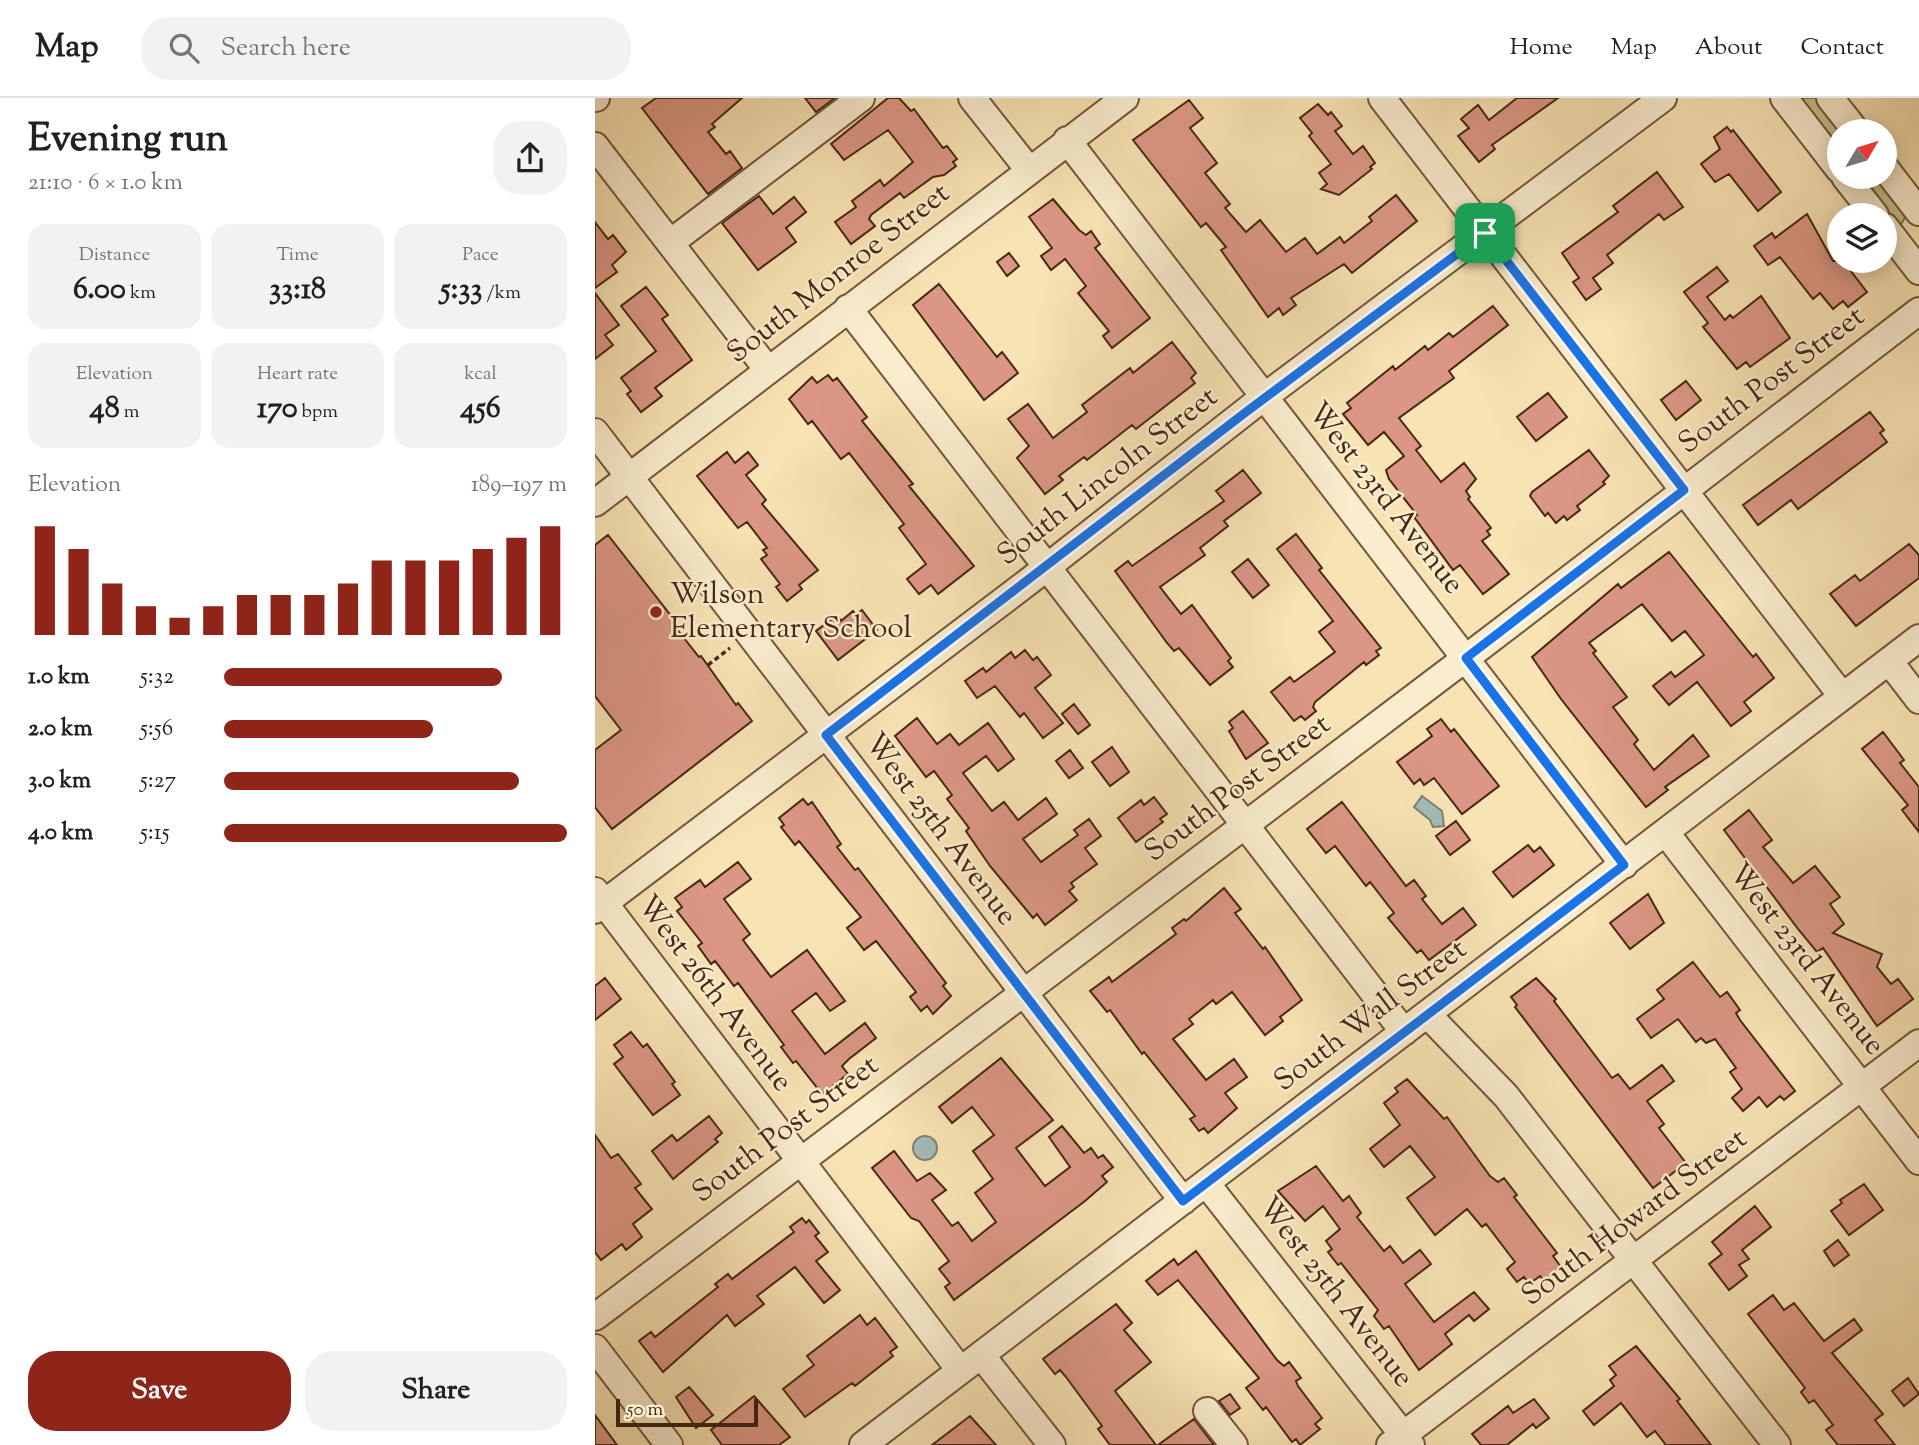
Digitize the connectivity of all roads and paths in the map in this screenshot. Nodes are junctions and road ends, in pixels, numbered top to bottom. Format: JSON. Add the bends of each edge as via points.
{"nodes":[{"id":1,"x":861,"y":98,"type":"edge"},
{"id":2,"x":972,"y":98,"type":"edge"},
{"id":3,"x":1125,"y":98,"type":"edge"},
{"id":4,"x":1663,"y":98,"type":"edge"},
{"id":5,"x":1784,"y":98,"type":"edge"},
{"id":6,"x":1830,"y":98,"type":"edge"},
{"id":7,"x":1387,"y":100,"type":"edge"},
{"id":8,"x":1847,"y":119,"type":"edge"},
{"id":9,"x":1067,"y":140,"type":"junction"},
{"id":10,"x":595,"y":146,"type":"edge"},
{"id":11,"x":1827,"y":154,"type":"edge"},
{"id":12,"x":1029,"y":170,"type":"junction"},
{"id":13,"x":1897,"y":184,"type":"edge"},
{"id":14,"x":1854,"y":189,"type":"edge"},
{"id":15,"x":1866,"y":203,"type":"edge"},
{"id":16,"x":1919,"y":212,"type":"edge"},
{"id":17,"x":1485,"y":233,"type":"junction"},
{"id":18,"x":670,"y":243,"type":"junction"},
{"id":19,"x":1911,"y":243,"type":"edge"},
{"id":20,"x":1919,"y":271,"type":"edge"},
{"id":21,"x":848,"y":308,"type":"junction"},
{"id":22,"x":1919,"y":311,"type":"edge"},
{"id":23,"x":768,"y":370,"type":"junction"},
{"id":24,"x":1264,"y":397,"type":"junction"},
{"id":25,"x":595,"y":432,"type":"edge"},
{"id":26,"x":629,"y":477,"type":"junction"},
{"id":27,"x":1684,"y":490,"type":"junction"},
{"id":28,"x":595,"y":503,"type":"edge"},
{"id":29,"x":1047,"y":568,"type":"junction"},
{"id":30,"x":1919,"y":638,"type":"edge"},
{"id":31,"x":730,"y":648,"type":"dead end"},
{"id":32,"x":1466,"y":658,"type":"junction"},
{"id":33,"x":1889,"y":661,"type":"junction"},
{"id":34,"x":708,"y":665,"type":"dead end"},
{"id":35,"x":1842,"y":696,"type":"junction"},
{"id":36,"x":1919,"y":700,"type":"edge"},
{"id":37,"x":826,"y":735,"type":"junction"},
{"id":38,"x":1244,"y":826,"type":"junction"},
{"id":39,"x":1666,"y":833,"type":"junction"},
{"id":40,"x":1624,"y":865,"type":"junction"},
{"id":41,"x":598,"y":901,"type":"edge"},
{"id":42,"x":1023,"y":994,"type":"junction"},
{"id":43,"x":1427,"y":1014,"type":"junction"},
{"id":44,"x":1404,"y":1032,"type":"junction"},
{"id":45,"x":1919,"y":1043,"type":"edge"},
{"id":46,"x":1862,"y":1087,"type":"junction"},
{"id":47,"x":799,"y":1161,"type":"junction"},
{"id":48,"x":1919,"y":1161,"type":"edge"},
{"id":49,"x":1206,"y":1183,"type":"junction"},
{"id":50,"x":1183,"y":1201,"type":"junction"},
{"id":51,"x":1633,"y":1260,"type":"junction"},
{"id":52,"x":595,"y":1317,"type":"edge"},
{"id":53,"x":595,"y":1348,"type":"edge"},
{"id":54,"x":970,"y":1362,"type":"junction"},
{"id":55,"x":1207,"y":1411,"type":"dead end"},
{"id":56,"x":1402,"y":1442,"type":"edge"},
{"id":57,"x":868,"y":1443,"type":"edge"},
{"id":58,"x":669,"y":1445,"type":"edge"},
{"id":59,"x":1052,"y":1445,"type":"edge"},
{"id":60,"x":1234,"y":1445,"type":"edge"},
{"id":61,"x":1777,"y":1445,"type":"edge"}],
"edges":[{"from":1,"to":18,"type":"street"},
{"from":2,"to":12,"type":"street"},
{"from":3,"to":9,"type":"street","name":"South Monroe Street"},
{"from":4,"to":17,"type":"street","name":"South Lincoln Street"},
{"from":5,"to":11,"type":"street"},
{"from":6,"to":8,"type":"street"},
{"from":7,"to":17,"type":"street"},
{"from":9,"to":12,"type":"street","name":"South Monroe Street"},
{"from":9,"to":24,"type":"street","name":"West 23rd Avenue"},
{"from":10,"to":18,"type":"street"},
{"from":12,"to":21,"type":"street","name":"South Monroe Street"},
{"from":13,"to":16,"type":"street"},
{"from":14,"to":15,"type":"street"},
{"from":17,"to":24,"type":"street","name":"South Lincoln Street"},
{"from":17,"to":27,"type":"street"},
{"from":18,"to":23,"type":"street"},
{"from":19,"to":20,"type":"street"},
{"from":21,"to":23,"type":"street","name":"South Monroe Street"},
{"from":21,"to":29,"type":"street"},
{"from":22,"to":27,"type":"street","name":"South Post Street"},
{"from":23,"to":26,"type":"street","name":"South Monroe Street"},
{"from":24,"to":29,"type":"street","name":"South Lincoln Street"},
{"from":24,"to":32,"type":"street","name":"West 23rd Avenue"},
{"from":25,"to":26,"type":"street","name":"West 25th Avenue"},
{"from":26,"to":28,"type":"street","name":"South Monroe Street"},
{"from":26,"to":37,"type":"street","name":"West 25th Avenue"},
{"from":27,"to":32,"type":"street","name":"South Post Street"},
{"from":27,"to":35,"type":"street"},
{"from":29,"to":37,"type":"street","name":"South Lincoln Street"},
{"from":29,"to":38,"type":"street"},
{"from":30,"to":33,"type":"street","name":"South Wall Street"},
{"from":31,"to":34,"type":"path"},
{"from":32,"to":38,"type":"street","name":"South Post Street"},
{"from":32,"to":40,"type":"street","name":"West 23rd Avenue"},
{"from":33,"to":35,"type":"street","name":"South Wall Street"},
{"from":33,"to":36,"type":"street"},
{"from":35,"to":39,"type":"street","name":"South Wall Street"},
{"from":37,"to":41,"type":"street","name":"South Lincoln Street"},
{"from":37,"to":42,"type":"street","name":"West 25th Avenue"},
{"from":38,"to":42,"type":"street","name":"South Post Street"},
{"from":38,"to":44,"type":"street"},
{"from":39,"to":40,"type":"street","name":"South Wall Street"},
{"from":39,"to":46,"type":"street","name":"West 23rd Avenue"},
{"from":40,"to":43,"type":"street","name":"South Wall Street"},
{"from":41,"to":47,"type":"street","name":"West 26th Avenue"},
{"from":42,"to":47,"type":"street","name":"South Post Street"},
{"from":42,"to":50,"type":"street","name":"West 25th Avenue"},
{"from":43,"to":44,"type":"street","name":"South Wall Street"},
{"from":43,"to":51,"type":"street","via":[[1506,1096]]},
{"from":44,"to":49,"type":"street","name":"South Wall Street"},
{"from":45,"to":46,"type":"street","name":"South Howard Street"},
{"from":46,"to":48,"type":"street","name":"West 23rd Avenue"},
{"from":46,"to":51,"type":"street","name":"South Howard Street"},
{"from":47,"to":52,"type":"street","name":"South Post Street"},
{"from":47,"to":54,"type":"street","name":"West 26th Avenue"},
{"from":49,"to":50,"type":"street","name":"South Wall Street"},
{"from":49,"to":56,"type":"street","name":"West 25th Avenue"},
{"from":50,"to":54,"type":"street","name":"South Wall Street"},
{"from":51,"to":56,"type":"street","name":"South Howard Street"},
{"from":51,"to":61,"type":"street"},
{"from":53,"to":58,"type":"street"},
{"from":54,"to":57,"type":"street","name":"South Wall Street"},
{"from":54,"to":59,"type":"street","name":"West 26th Avenue"},
{"from":55,"to":60,"type":"street"}]}
